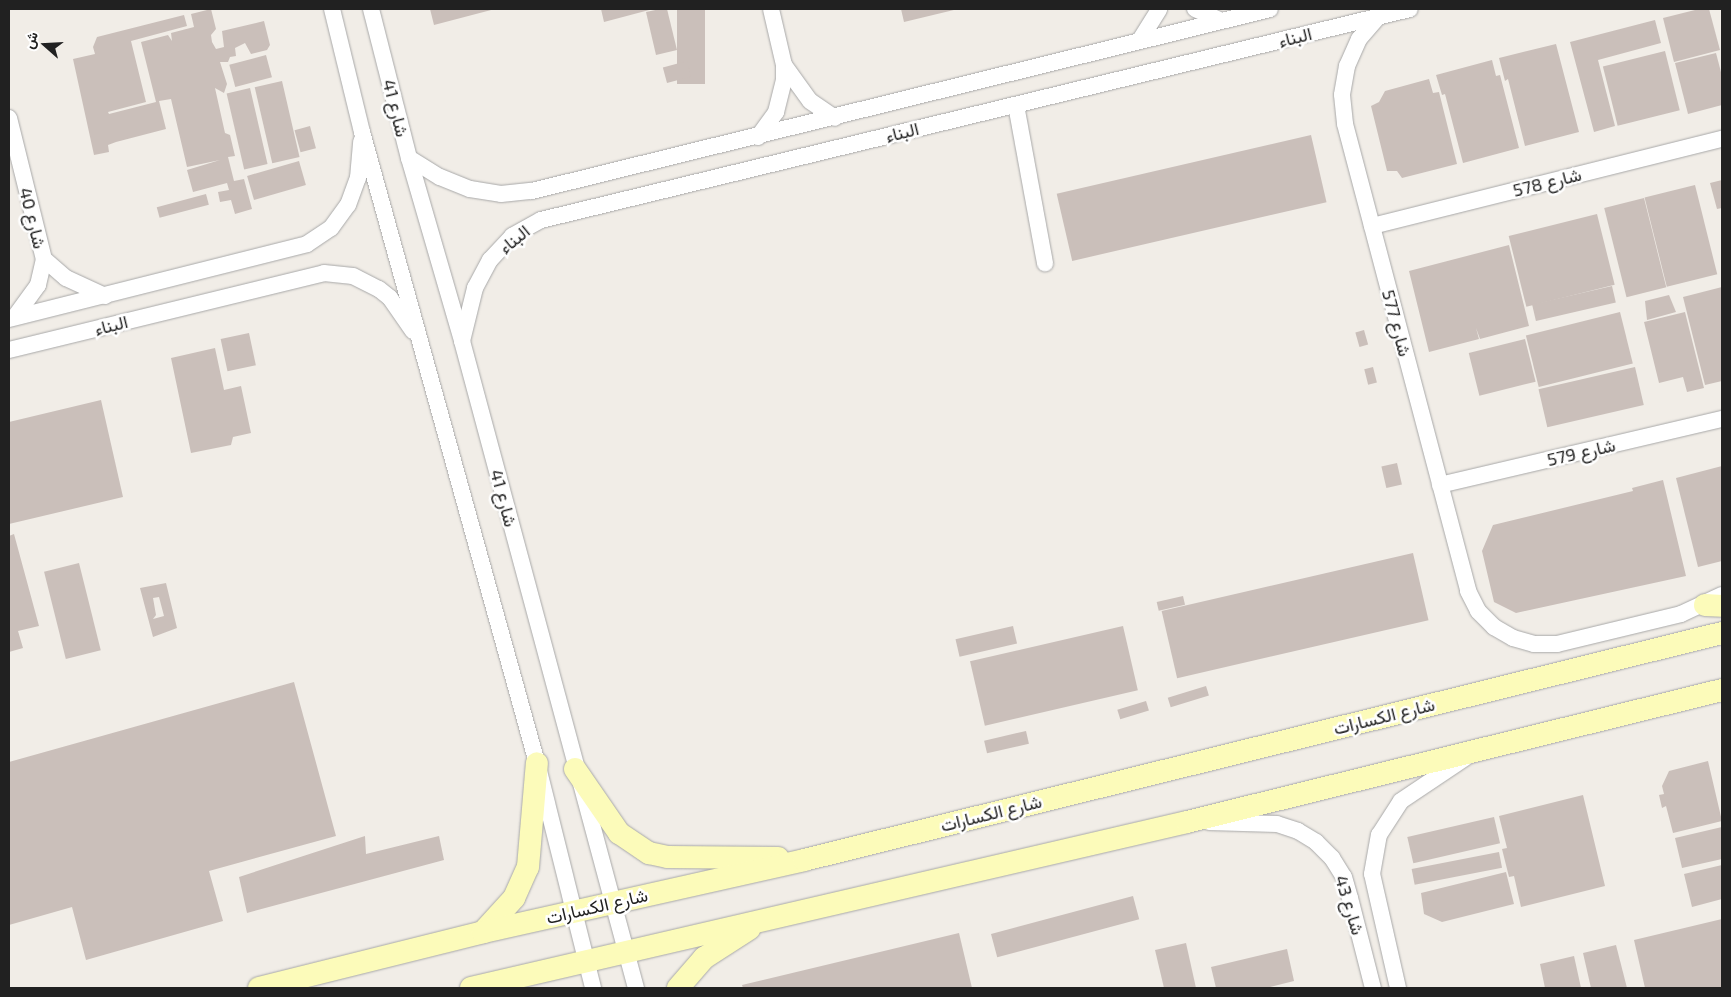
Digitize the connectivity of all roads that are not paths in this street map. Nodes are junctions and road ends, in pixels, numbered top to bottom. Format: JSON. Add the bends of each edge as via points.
{"nodes":[{"id":1,"x":332,"y":9,"type":"edge"},
{"id":2,"x":372,"y":9,"type":"edge"},
{"id":3,"x":771,"y":9,"type":"edge"},
{"id":4,"x":1159,"y":9,"type":"edge"},
{"id":5,"x":1195,"y":9,"type":"edge"},
{"id":6,"x":1270,"y":9,"type":"edge"},
{"id":7,"x":1410,"y":9,"type":"edge"},
{"id":8,"x":1378,"y":17,"type":"junction"},
{"id":9,"x":1220,"y":20,"type":"junction"},
{"id":10,"x":1140,"y":40,"type":"junction"},
{"id":11,"x":784,"y":65,"type":"junction"},
{"id":12,"x":1016,"y":105,"type":"junction"},
{"id":13,"x":9,"y":118,"type":"edge"},
{"id":14,"x":835,"y":118,"type":"junction"},
{"id":15,"x":362,"y":132,"type":"junction"},
{"id":16,"x":758,"y":138,"type":"junction"},
{"id":17,"x":1722,"y":139,"type":"edge"},
{"id":18,"x":409,"y":158,"type":"junction"},
{"id":19,"x":1372,"y":226,"type":"junction"},
{"id":20,"x":44,"y":259,"type":"junction"},
{"id":21,"x":1045,"y":263,"type":"dead end"},
{"id":22,"x":105,"y":296,"type":"junction"},
{"id":23,"x":12,"y":318,"type":"edge"},
{"id":24,"x":462,"y":341,"type":"junction"},
{"id":25,"x":421,"y":342,"type":"junction"},
{"id":26,"x":9,"y":350,"type":"edge"},
{"id":27,"x":1722,"y":419,"type":"edge"},
{"id":28,"x":1440,"y":485,"type":"junction"},
{"id":29,"x":1716,"y":602,"type":"edge"},
{"id":30,"x":1722,"y":632,"type":"edge"},
{"id":31,"x":1722,"y":690,"type":"edge"},
{"id":32,"x":1479,"y":750,"type":"junction"},
{"id":33,"x":537,"y":763,"type":"junction"},
{"id":34,"x":575,"y":769,"type":"junction"},
{"id":35,"x":1187,"y":822,"type":"junction"},
{"id":36,"x":804,"y":860,"type":"junction"},
{"id":37,"x":614,"y":902,"type":"junction"},
{"id":38,"x":574,"y":912,"type":"junction"},
{"id":39,"x":760,"y":922,"type":"junction"},
{"id":40,"x":483,"y":932,"type":"junction"},
{"id":41,"x":627,"y":950,"type":"junction"},
{"id":42,"x":587,"y":959,"type":"junction"},
{"id":43,"x":259,"y":988,"type":"edge"},
{"id":44,"x":471,"y":988,"type":"edge"},
{"id":45,"x":594,"y":988,"type":"edge"},
{"id":46,"x":636,"y":988,"type":"edge"},
{"id":47,"x":678,"y":988,"type":"edge"},
{"id":48,"x":1372,"y":988,"type":"edge"},
{"id":49,"x":1398,"y":988,"type":"edge"}],
"edges":[{"from":1,"to":15,"type":"street"},
{"from":2,"to":18,"type":"street","name":"شارع 41"},
{"from":3,"to":11,"type":"street"},
{"from":4,"to":10,"type":"street"},
{"from":5,"to":9,"type":"street"},
{"from":6,"to":9,"type":"street","name":"البناء"},
{"from":7,"to":8,"type":"street","name":"البناء"},
{"from":8,"to":12,"type":"street","name":"البناء"},
{"from":8,"to":19,"type":"street","name":"شارع 577","via":[[1359,39],[1347,66],[1342,95],[1345,124]]},
{"from":9,"to":10,"type":"street","name":"البناء"},
{"from":10,"to":14,"type":"street","name":"البناء"},
{"from":11,"to":14,"type":"street","via":[[810,101]]},
{"from":11,"to":16,"type":"street","via":[[784,81],[776,112]]},
{"from":12,"to":21,"type":"street"},
{"from":12,"to":24,"type":"street","name":"البناء","via":[[541,220],[524,227],[500,247],[482,274],[470,304]]},
{"from":13,"to":20,"type":"street","name":"شارع 40"},
{"from":14,"to":16,"type":"street","name":"البناء"},
{"from":15,"to":22,"type":"street","name":"البناء","via":[[354,192],[340,217],[320,237],[294,250]]},
{"from":15,"to":25,"type":"street"},
{"from":16,"to":18,"type":"street","name":"البناء","via":[[517,194],[470,189],[440,177]]},
{"from":17,"to":19,"type":"street","name":"شارع 578"},
{"from":18,"to":24,"type":"street","name":"شارع 41"},
{"from":19,"to":28,"type":"street","name":"شارع 577"},
{"from":20,"to":22,"type":"street","name":"شارع 40","via":[[78,285]]},
{"from":20,"to":23,"type":"street","name":"شارع 40","via":[[35,291]]},
{"from":22,"to":23,"type":"street","name":"البناء"},
{"from":24,"to":34,"type":"street","name":"شارع 41"},
{"from":25,"to":26,"type":"street","name":"البناء","via":[[390,298],[378,289],[352,276],[324,273]]},
{"from":25,"to":33,"type":"street"},
{"from":27,"to":28,"type":"street","name":"شارع 579"},
{"from":28,"to":29,"type":"street","name":"شارع 577","via":[[1468,591],[1478,611],[1494,627],[1513,638],[1534,644],[1557,644],[1681,614]]},
{"from":30,"to":36,"type":"street","name":"شارع الكسارات"},
{"from":31,"to":32,"type":"street"},
{"from":32,"to":35,"type":"street"},
{"from":32,"to":49,"type":"street","name":"شارع 43","via":[[1402,801],[1379,834],[1372,874]]},
{"from":33,"to":38,"type":"street"},
{"from":33,"to":40,"type":"street","via":[[528,867],[514,898]]},
{"from":34,"to":36,"type":"street","via":[[619,833],[649,853],[668,857],[745,856]]},
{"from":34,"to":37,"type":"street","name":"شارع 41"},
{"from":35,"to":39,"type":"street"},
{"from":35,"to":48,"type":"street","name":"شارع 43","via":[[1277,824],[1316,842],[1344,877]]},
{"from":36,"to":37,"type":"street","name":"شارع الكسارات"},
{"from":37,"to":38,"type":"street","name":"شارع الكسارات"},
{"from":37,"to":41,"type":"street","name":"شارع 41"},
{"from":38,"to":40,"type":"street","name":"شارع الكسارات"},
{"from":38,"to":42,"type":"street"},
{"from":39,"to":41,"type":"street"},
{"from":39,"to":47,"type":"street","via":[[704,958]]},
{"from":40,"to":43,"type":"street","name":"شارع الكسارات"},
{"from":41,"to":42,"type":"street"},
{"from":41,"to":46,"type":"street","name":"شارع 41"},
{"from":42,"to":44,"type":"street"},
{"from":42,"to":45,"type":"street"}]}
